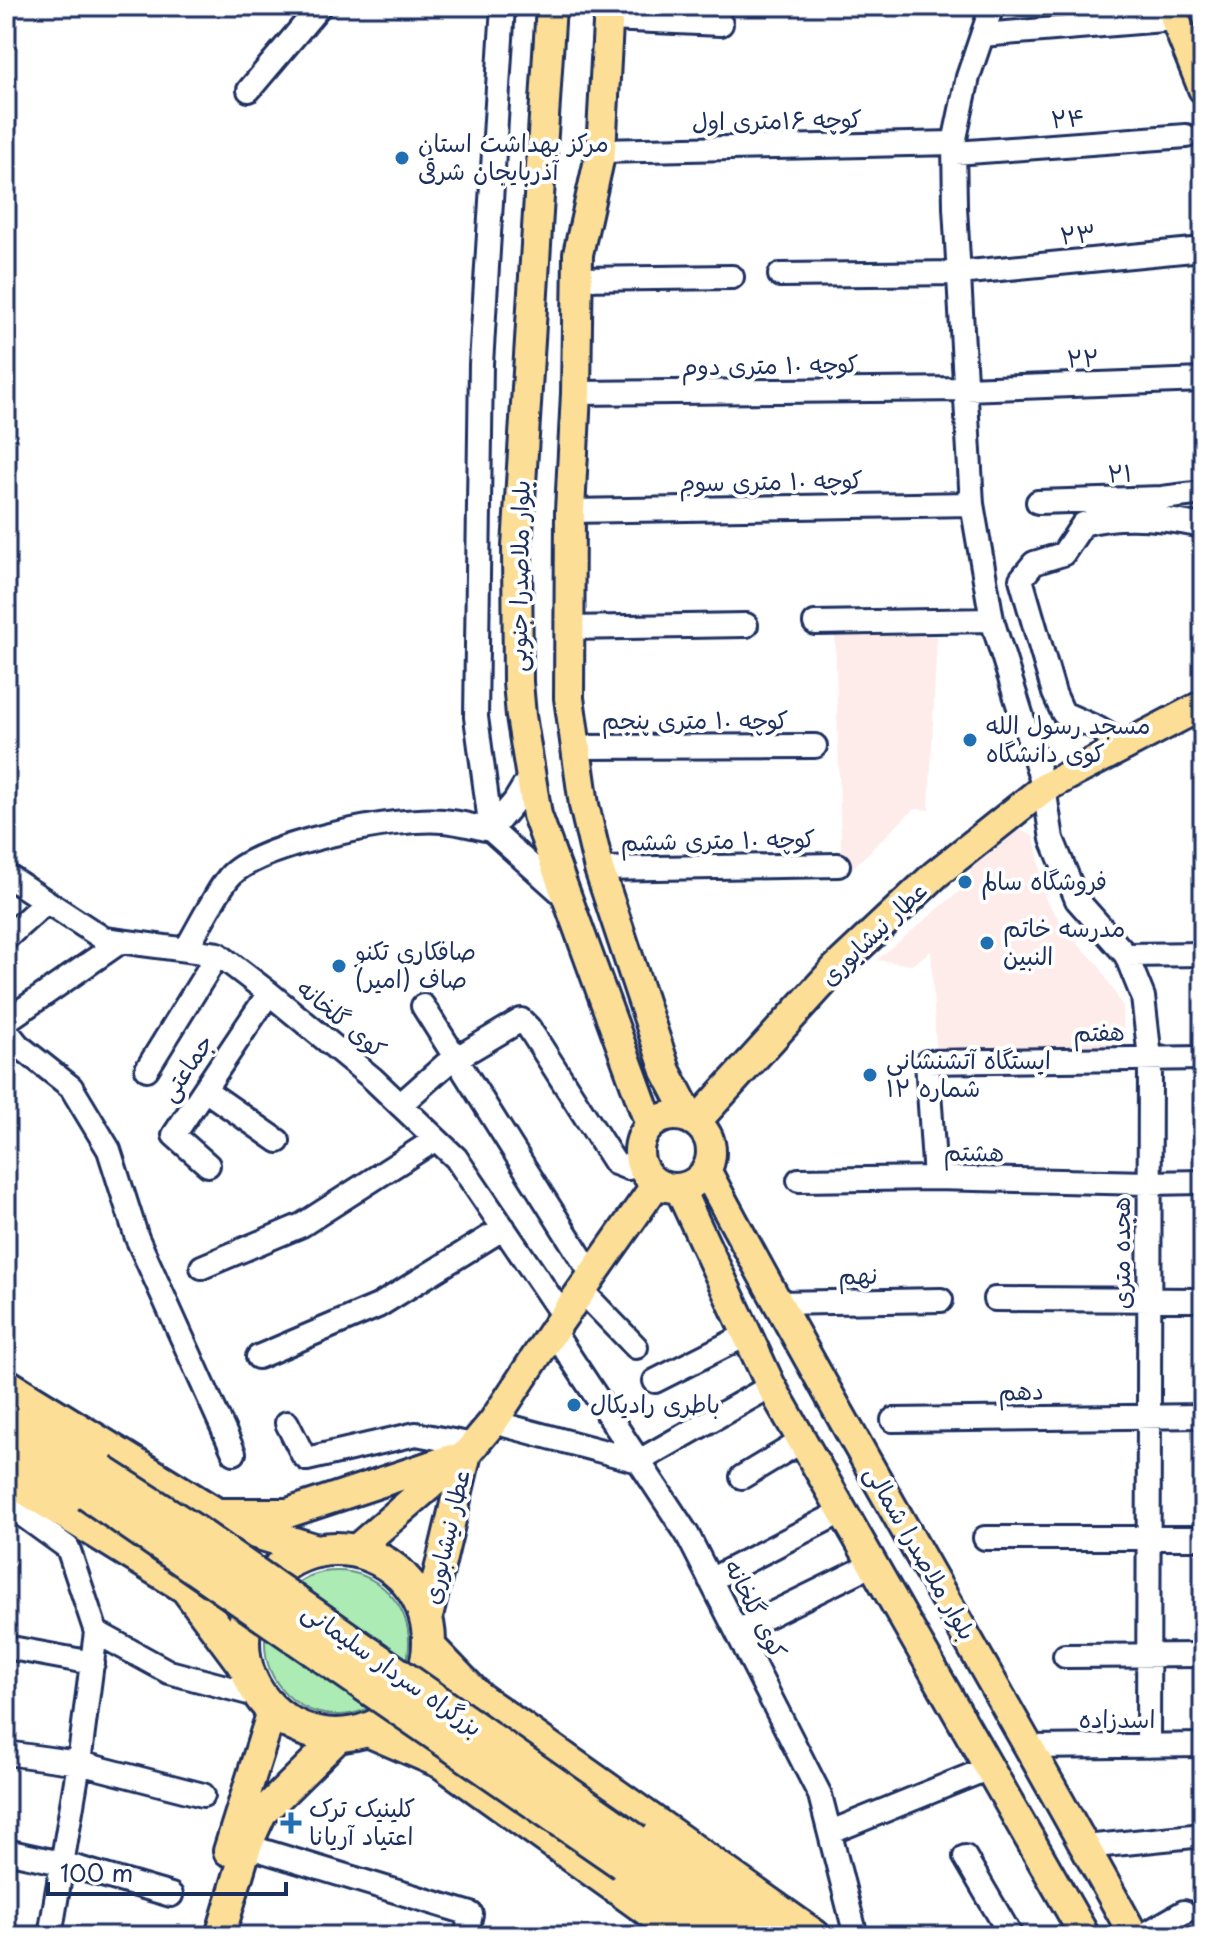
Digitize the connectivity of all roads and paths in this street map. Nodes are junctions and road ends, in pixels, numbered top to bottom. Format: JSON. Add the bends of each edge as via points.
{"nodes":[{"id":1,"x":320,"y":6,"type":"edge"},
{"id":2,"x":503,"y":6,"type":"edge"},
{"id":3,"x":551,"y":6,"type":"edge"},
{"id":4,"x":994,"y":7,"type":"edge"},
{"id":5,"x":1175,"y":12,"type":"edge"},
{"id":6,"x":609,"y":13,"type":"edge"},
{"id":7,"x":721,"y":24,"type":"dead end"},
{"id":8,"x":982,"y":35,"type":"junction"},
{"id":9,"x":1203,"y":89,"type":"edge"},
{"id":10,"x":249,"y":90,"type":"dead end"},
{"id":11,"x":1186,"y":136,"type":"dead end"},
{"id":12,"x":954,"y":148,"type":"junction"},
{"id":13,"x":601,"y":151,"type":"junction"},
{"id":14,"x":1203,"y":249,"type":"edge"},
{"id":15,"x":959,"y":273,"type":"junction"},
{"id":16,"x":780,"y":275,"type":"dead end"},
{"id":17,"x":732,"y":277,"type":"dead end"},
{"id":18,"x":577,"y":279,"type":"junction"},
{"id":19,"x":1203,"y":380,"type":"edge"},
{"id":20,"x":965,"y":389,"type":"junction"},
{"id":21,"x":576,"y":393,"type":"junction"},
{"id":22,"x":1203,"y":493,"type":"edge"},
{"id":23,"x":1038,"y":502,"type":"dead end"},
{"id":24,"x":972,"y":504,"type":"junction"},
{"id":25,"x":570,"y":511,"type":"junction"},
{"id":26,"x":1203,"y":526,"type":"edge"},
{"id":27,"x":992,"y":620,"type":"junction"},
{"id":28,"x":815,"y":623,"type":"dead end"},
{"id":29,"x":746,"y":625,"type":"dead end"},
{"id":30,"x":568,"y":628,"type":"junction"},
{"id":31,"x":1203,"y":705,"type":"edge"},
{"id":32,"x":1126,"y":745,"type":"junction"},
{"id":33,"x":815,"y":746,"type":"dead end"},
{"id":34,"x":575,"y":747,"type":"junction"},
{"id":35,"x":530,"y":776,"type":"junction"},
{"id":36,"x":1044,"y":788,"type":"junction"},
{"id":37,"x":491,"y":830,"type":"junction"},
{"id":38,"x":838,"y":865,"type":"dead end"},
{"id":39,"x":599,"y":869,"type":"junction"},
{"id":40,"x":7,"y":877,"type":"edge"},
{"id":41,"x":568,"y":899,"type":"junction"},
{"id":42,"x":46,"y":902,"type":"junction"},
{"id":43,"x":6,"y":938,"type":"edge"},
{"id":44,"x":120,"y":942,"type":"junction"},
{"id":45,"x":186,"y":949,"type":"junction"},
{"id":46,"x":218,"y":954,"type":"junction"},
{"id":47,"x":1203,"y":954,"type":"edge"},
{"id":48,"x":1126,"y":955,"type":"junction"},
{"id":49,"x":269,"y":993,"type":"junction"},
{"id":50,"x":423,"y":1006,"type":"dead end"},
{"id":51,"x":6,"y":1021,"type":"edge"},
{"id":52,"x":6,"y":1030,"type":"edge"},
{"id":53,"x":1150,"y":1058,"type":"junction"},
{"id":54,"x":1203,"y":1058,"type":"edge"},
{"id":55,"x":456,"y":1059,"type":"junction"},
{"id":56,"x":147,"y":1069,"type":"dead end"},
{"id":57,"x":205,"y":1090,"type":"junction"},
{"id":58,"x":400,"y":1105,"type":"junction"},
{"id":59,"x":693,"y":1121,"type":"junction"},
{"id":60,"x":650,"y":1125,"type":"junction"},
{"id":61,"x":436,"y":1139,"type":"junction"},
{"id":62,"x":278,"y":1141,"type":"dead end"},
{"id":63,"x":208,"y":1165,"type":"dead end"},
{"id":64,"x":706,"y":1170,"type":"junction"},
{"id":65,"x":935,"y":1178,"type":"junction"},
{"id":66,"x":659,"y":1179,"type":"junction"},
{"id":67,"x":799,"y":1180,"type":"dead end"},
{"id":68,"x":1203,"y":1182,"type":"edge"},
{"id":69,"x":1148,"y":1183,"type":"junction"},
{"id":70,"x":504,"y":1228,"type":"junction"},
{"id":71,"x":202,"y":1267,"type":"dead end"},
{"id":72,"x":587,"y":1282,"type":"junction"},
{"id":73,"x":995,"y":1299,"type":"dead end"},
{"id":74,"x":941,"y":1300,"type":"dead end"},
{"id":75,"x":1203,"y":1300,"type":"edge"},
{"id":76,"x":1148,"y":1301,"type":"junction"},
{"id":77,"x":777,"y":1303,"type":"junction"},
{"id":78,"x":558,"y":1324,"type":"junction"},
{"id":79,"x":746,"y":1335,"type":"junction"},
{"id":80,"x":636,"y":1347,"type":"dead end"},
{"id":81,"x":258,"y":1357,"type":"dead end"},
{"id":82,"x":655,"y":1381,"type":"dead end"},
{"id":83,"x":6,"y":1385,"type":"edge"},
{"id":84,"x":771,"y":1386,"type":"junction"},
{"id":85,"x":6,"y":1415,"type":"edge"},
{"id":86,"x":1203,"y":1416,"type":"edge"},
{"id":87,"x":1149,"y":1417,"type":"junction"},
{"id":88,"x":893,"y":1420,"type":"dead end"},
{"id":89,"x":493,"y":1422,"type":"junction"},
{"id":90,"x":287,"y":1423,"type":"dead end"},
{"id":91,"x":802,"y":1441,"type":"junction"},
{"id":92,"x":6,"y":1446,"type":"edge"},
{"id":93,"x":470,"y":1449,"type":"junction"},
{"id":94,"x":234,"y":1453,"type":"dead end"},
{"id":95,"x":639,"y":1461,"type":"junction"},
{"id":96,"x":6,"y":1476,"type":"edge"},
{"id":97,"x":742,"y":1477,"type":"dead end"},
{"id":98,"x":95,"y":1483,"type":"junction"},
{"id":99,"x":6,"y":1503,"type":"edge"},
{"id":100,"x":843,"y":1511,"type":"junction"},
{"id":101,"x":224,"y":1519,"type":"junction"},
{"id":102,"x":985,"y":1538,"type":"dead end"},
{"id":103,"x":1203,"y":1538,"type":"edge"},
{"id":104,"x":1148,"y":1539,"type":"junction"},
{"id":105,"x":317,"y":1551,"type":"junction"},
{"id":106,"x":354,"y":1551,"type":"junction"},
{"id":107,"x":873,"y":1564,"type":"junction"},
{"id":108,"x":710,"y":1580,"type":"junction"},
{"id":109,"x":186,"y":1587,"type":"junction"},
{"id":110,"x":737,"y":1631,"type":"junction"},
{"id":111,"x":96,"y":1632,"type":"junction"},
{"id":112,"x":428,"y":1634,"type":"junction"},
{"id":113,"x":6,"y":1647,"type":"edge"},
{"id":114,"x":1148,"y":1655,"type":"junction"},
{"id":115,"x":1203,"y":1655,"type":"edge"},
{"id":116,"x":1065,"y":1656,"type":"dead end"},
{"id":117,"x":93,"y":1663,"type":"junction"},
{"id":118,"x":245,"y":1666,"type":"junction"},
{"id":119,"x":478,"y":1698,"type":"junction"},
{"id":120,"x":266,"y":1704,"type":"junction"},
{"id":121,"x":355,"y":1733,"type":"junction"},
{"id":122,"x":1203,"y":1745,"type":"edge"},
{"id":123,"x":1148,"y":1746,"type":"junction"},
{"id":124,"x":1031,"y":1747,"type":"junction"},
{"id":125,"x":6,"y":1753,"type":"edge"},
{"id":126,"x":442,"y":1762,"type":"junction"},
{"id":127,"x":79,"y":1763,"type":"junction"},
{"id":128,"x":989,"y":1768,"type":"junction"},
{"id":129,"x":203,"y":1795,"type":"dead end"},
{"id":130,"x":831,"y":1832,"type":"junction"},
{"id":131,"x":1203,"y":1835,"type":"edge"},
{"id":132,"x":247,"y":1846,"type":"junction"},
{"id":133,"x":1085,"y":1847,"type":"junction"},
{"id":134,"x":6,"y":1851,"type":"edge"},
{"id":135,"x":630,"y":1852,"type":"junction"},
{"id":136,"x":965,"y":1857,"type":"dead end"},
{"id":137,"x":61,"y":1863,"type":"junction"},
{"id":138,"x":171,"y":1895,"type":"dead end"},
{"id":139,"x":1184,"y":1912,"type":"dead end"},
{"id":140,"x":468,"y":1925,"type":"edge"},
{"id":141,"x":222,"y":1935,"type":"edge"},
{"id":142,"x":50,"y":1936,"type":"edge"},
{"id":143,"x":685,"y":1936,"type":"edge"},
{"id":144,"x":725,"y":1936,"type":"edge"},
{"id":145,"x":770,"y":1936,"type":"edge"},
{"id":146,"x":814,"y":1936,"type":"edge"},
{"id":147,"x":856,"y":1936,"type":"edge"},
{"id":148,"x":1011,"y":1936,"type":"edge"},
{"id":149,"x":1085,"y":1936,"type":"edge"},
{"id":150,"x":1134,"y":1936,"type":"edge"},
{"id":151,"x":1142,"y":1936,"type":"edge"}],
"edges":[{"from":1,"to":10,"type":"street"},
{"from":2,"to":37,"type":"street","via":[[481,364],[476,671],[476,717]]},
{"from":3,"to":35,"type":"main road","name":"بلوار ملاصدرا جنوبی","via":[[516,602],[518,682]]},
{"from":4,"to":8,"type":"street","name":"هجده متری"},
{"from":5,"to":8,"type":"street"},
{"from":5,"to":9,"type":"main road"},
{"from":6,"to":7,"type":"street"},
{"from":6,"to":13,"type":"main road","name":"بلوار ملاصدرا جنوبی"},
{"from":8,"to":12,"type":"street","name":"هجده متری"},
{"from":11,"to":12,"type":"street","name":"۲۴"},
{"from":12,"to":13,"type":"street","name":"کوچه ۱۶متری اول"},
{"from":12,"to":15,"type":"street","name":"هجده متری"},
{"from":13,"to":18,"type":"main road","name":"بلوار ملاصدرا جنوبی"},
{"from":14,"to":15,"type":"street","name":"۲۳"},
{"from":15,"to":16,"type":"street","name":"۲۳"},
{"from":15,"to":20,"type":"street","name":"هجده متری"},
{"from":17,"to":18,"type":"street"},
{"from":18,"to":21,"type":"main road","name":"بلوار ملاصدرا جنوبی"},
{"from":19,"to":20,"type":"street","name":"۲۲"},
{"from":20,"to":21,"type":"street","name":"کوچه ۱۰ متری دوم"},
{"from":20,"to":24,"type":"street","name":"هجده متری"},
{"from":21,"to":25,"type":"main road","name":"بلوار ملاصدرا جنوبی"},
{"from":22,"to":23,"type":"street","name":"۲۱"},
{"from":24,"to":25,"type":"street","name":"کوچه ۱۰ متری سوم"},
{"from":24,"to":27,"type":"street","name":"هجده متری"},
{"from":25,"to":30,"type":"main road","name":"بلوار ملاصدرا جنوبی"},
{"from":26,"to":32,"type":"street","via":[[1108,517],[1083,524],[1063,554],[1034,563],[1021,579],[1063,713]]},
{"from":27,"to":28,"type":"street"},
{"from":27,"to":36,"type":"street","name":"هجده متری"},
{"from":29,"to":30,"type":"street"},
{"from":30,"to":34,"type":"main road","name":"بلوار ملاصدرا جنوبی"},
{"from":31,"to":32,"type":"main road","name":"عطار نیشابوری"},
{"from":32,"to":36,"type":"main road","name":"عطار نیشابوری"},
{"from":33,"to":34,"type":"street","name":"کوچه ۱۰ متری پنجم"},
{"from":34,"to":39,"type":"main road","name":"بلوار ملاصدرا جنوبی"},
{"from":35,"to":37,"type":"street"},
{"from":35,"to":41,"type":"main road","name":"بلوار ملاصدرا جنوبی","via":[[537,815]]},
{"from":36,"to":48,"type":"street","name":"هجده متری","via":[[1052,839],[1077,900]]},
{"from":36,"to":59,"type":"main road","name":"عطار نیشابوری","via":[[936,874],[836,968]]},
{"from":37,"to":41,"type":"street"},
{"from":37,"to":45,"type":"street","via":[[440,820],[367,827],[287,846],[230,875]]},
{"from":38,"to":39,"type":"street","name":"کوچه ۱۰ متری ششم"},
{"from":39,"to":59,"type":"main road","name":"بلوار ملاصدرا جنوبی","via":[[666,1071]]},
{"from":40,"to":42,"type":"street","name":"کوی گلخانه"},
{"from":41,"to":60,"type":"main road","name":"بلوار ملاصدرا جنوبی"},
{"from":42,"to":43,"type":"street"},
{"from":42,"to":44,"type":"street","name":"کوی گلخانه","via":[[104,939]]},
{"from":44,"to":45,"type":"street","name":"کوی گلخانه"},
{"from":44,"to":51,"type":"street"},
{"from":45,"to":46,"type":"street","name":"کوی گلخانه"},
{"from":46,"to":49,"type":"street","name":"کوی گلخانه"},
{"from":46,"to":56,"type":"street"},
{"from":47,"to":48,"type":"street"},
{"from":48,"to":53,"type":"street","name":"هجده متری","via":[[1143,997]]},
{"from":49,"to":57,"type":"street","name":"جماعتی"},
{"from":49,"to":58,"type":"street","name":"کوی گلخانه"},
{"from":50,"to":55,"type":"street"},
{"from":52,"to":94,"type":"street","via":[[71,1087],[109,1150],[137,1238]]},
{"from":53,"to":54,"type":"street"},
{"from":53,"to":65,"type":"street","name":"هفتم","via":[[927,1062]]},
{"from":53,"to":69,"type":"street","name":"هجده متری"},
{"from":55,"to":58,"type":"street"},
{"from":55,"to":66,"type":"street","via":[[521,1020],[615,1163]]},
{"from":55,"to":72,"type":"street"},
{"from":57,"to":62,"type":"street"},
{"from":57,"to":63,"type":"street","name":"جماعتی","via":[[174,1135]]},
{"from":58,"to":61,"type":"street","name":"کوی گلخانه"},
{"from":59,"to":60,"type":"main road","via":[[672,1116]]},
{"from":59,"to":64,"type":"main road","via":[[711,1144]]},
{"from":60,"to":66,"type":"main road","via":[[640,1145]]},
{"from":61,"to":70,"type":"street","name":"کوی گلخانه","via":[[456,1158]]},
{"from":61,"to":71,"type":"street","via":[[302,1225]]},
{"from":64,"to":66,"type":"main road","via":[[694,1182]]},
{"from":64,"to":77,"type":"main road","name":"بلوار ملاصدرا شمالی"},
{"from":65,"to":67,"type":"street","name":"هشتم"},
{"from":65,"to":69,"type":"street","name":"هشتم"},
{"from":66,"to":72,"type":"main road","name":"عطار نیشابوری"},
{"from":66,"to":79,"type":"main road","name":"بلوار ملاصدرا شمالی"},
{"from":68,"to":69,"type":"street","name":"هشتم"},
{"from":69,"to":76,"type":"street","name":"هجده متری"},
{"from":70,"to":78,"type":"street","name":"کوی گلخانه"},
{"from":70,"to":81,"type":"street","via":[[378,1306]]},
{"from":72,"to":78,"type":"main road","name":"عطار نیشابوری"},
{"from":72,"to":80,"type":"street"},
{"from":73,"to":76,"type":"street"},
{"from":74,"to":77,"type":"street","name":"نهم"},
{"from":75,"to":76,"type":"street"},
{"from":76,"to":87,"type":"street","name":"هجده متری"},
{"from":77,"to":124,"type":"main road","name":"بلوار ملاصدرا شمالی"},
{"from":78,"to":89,"type":"main road","name":"عطار نیشابوری"},
{"from":78,"to":95,"type":"street","name":"کوی گلخانه"},
{"from":79,"to":82,"type":"street"},
{"from":79,"to":84,"type":"main road","name":"بلوار ملاصدرا شمالی"},
{"from":83,"to":101,"type":"highway"},
{"from":84,"to":91,"type":"main road","name":"بلوار ملاصدرا شمالی"},
{"from":84,"to":95,"type":"street"},
{"from":85,"to":98,"type":"highway","name":"بزرگراه سردار سلیمانی"},
{"from":86,"to":87,"type":"street","name":"دهم"},
{"from":87,"to":88,"type":"street","name":"دهم"},
{"from":87,"to":104,"type":"street","name":"هجده متری"},
{"from":89,"to":93,"type":"main road","name":"عطار نیشابوری"},
{"from":89,"to":95,"type":"street"},
{"from":90,"to":93,"type":"street","via":[[307,1459],[416,1434]]},
{"from":91,"to":97,"type":"street"},
{"from":91,"to":100,"type":"main road","name":"بلوار ملاصدرا شمالی"},
{"from":92,"to":98,"type":"highway","name":"بزرگراه سردار سلیمانی"},
{"from":93,"to":101,"type":"main road","via":[[288,1513]]},
{"from":93,"to":106,"type":"main road","name":"عطار نیشابوری"},
{"from":93,"to":112,"type":"main road","name":"عطار نیشابوری"},
{"from":95,"to":108,"type":"street","name":"کوی گلخانه"},
{"from":96,"to":109,"type":"highway"},
{"from":98,"to":135,"type":"highway","name":"بزرگراه سردار سلیمانی","bridge":true,"via":[[197,1533]]},
{"from":99,"to":111,"type":"street","via":[[68,1548]]},
{"from":100,"to":107,"type":"main road","name":"بلوار ملاصدرا شمالی"},
{"from":100,"to":108,"type":"street"},
{"from":101,"to":105,"type":"highway"},
{"from":101,"to":109,"type":"highway","via":[[235,1541],[225,1564],[207,1580]]},
{"from":102,"to":104,"type":"street"},
{"from":103,"to":104,"type":"street"},
{"from":104,"to":114,"type":"street","name":"هجده متری"},
{"from":105,"to":106,"type":"highway"},
{"from":105,"to":118,"type":"highway","via":[[272,1573],[256,1593],[242,1641]]},
{"from":106,"to":112,"type":"highway","via":[[379,1559],[401,1575],[417,1596]]},
{"from":107,"to":110,"type":"street"},
{"from":107,"to":128,"type":"main road","name":"بلوار ملاصدرا شمالی"},
{"from":108,"to":110,"type":"street","name":"کوی گلخانه"},
{"from":109,"to":118,"type":"highway"},
{"from":110,"to":130,"type":"street","name":"کوی گلخانه","via":[[820,1795]]},
{"from":111,"to":117,"type":"street"},
{"from":111,"to":120,"type":"street","via":[[169,1672]]},
{"from":112,"to":119,"type":"highway"},
{"from":112,"to":121,"type":"highway","via":[[424,1673],[411,1698],[392,1717]]},
{"from":113,"to":117,"type":"street"},
{"from":114,"to":115,"type":"street"},
{"from":114,"to":116,"type":"street"},
{"from":114,"to":123,"type":"street","name":"هجده متری"},
{"from":117,"to":127,"type":"street"},
{"from":118,"to":120,"type":"highway"},
{"from":119,"to":126,"type":"highway","via":[[447,1719],[439,1741]]},
{"from":119,"to":146,"type":"highway"},
{"from":120,"to":121,"type":"highway","via":[[293,1725],[316,1733]]},
{"from":120,"to":141,"type":"main road","via":[[230,1844]]},
{"from":121,"to":126,"type":"highway"},
{"from":121,"to":132,"type":"main road","via":[[262,1813]]},
{"from":122,"to":123,"type":"street","name":"اسدزاده"},
{"from":123,"to":124,"type":"street","name":"اسدزاده"},
{"from":124,"to":133,"type":"main road","name":"بلوار ملاصدرا شمالی"},
{"from":125,"to":127,"type":"street"},
{"from":126,"to":143,"type":"highway"},
{"from":127,"to":129,"type":"street"},
{"from":127,"to":137,"type":"street"},
{"from":128,"to":130,"type":"street"},
{"from":128,"to":149,"type":"main road","name":"بلوار ملاصدرا شمالی"},
{"from":130,"to":147,"type":"street","name":"کوی گلخانه"},
{"from":131,"to":133,"type":"street"},
{"from":132,"to":140,"type":"street"},
{"from":132,"to":141,"type":"main road"},
{"from":133,"to":150,"type":"main road","name":"بلوار ملاصدرا شمالی"},
{"from":134,"to":137,"type":"street"},
{"from":135,"to":144,"type":"highway","name":"بزرگراه سردار سلیمانی"},
{"from":135,"to":145,"type":"highway","name":"بزرگراه سردار سلیمانی"},
{"from":136,"to":148,"type":"street"},
{"from":137,"to":138,"type":"street"},
{"from":137,"to":142,"type":"street"},
{"from":139,"to":151,"type":"street"}]}
